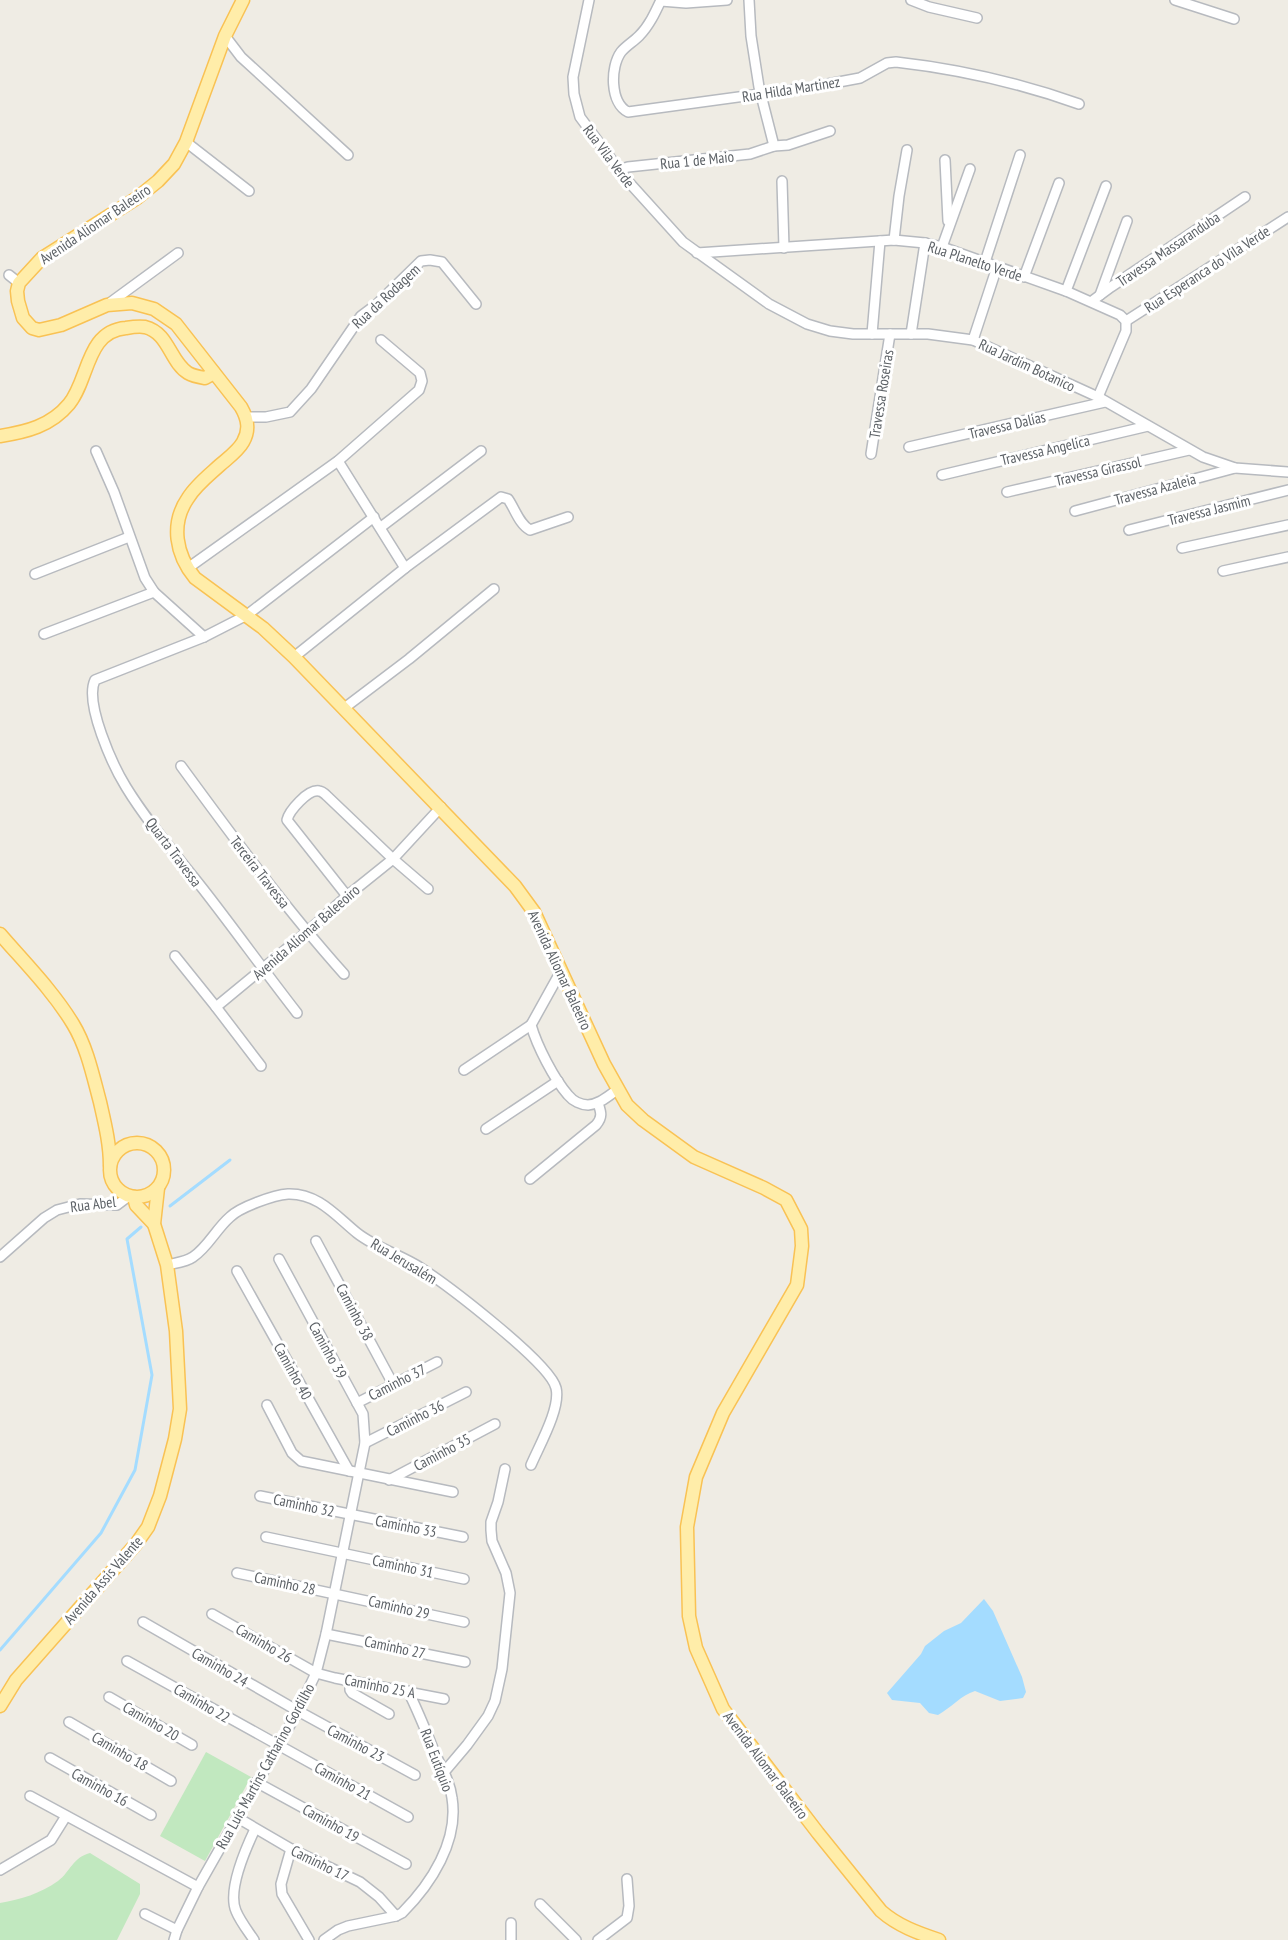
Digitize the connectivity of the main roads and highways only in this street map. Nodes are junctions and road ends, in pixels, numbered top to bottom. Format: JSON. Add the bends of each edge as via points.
{"nodes":[{"id":1,"x":243,"y":0,"type":"edge"},
{"id":2,"x":210,"y":376,"type":"junction"},
{"id":3,"x":0,"y":436,"type":"edge"},
{"id":4,"x":0,"y":934,"type":"edge"},
{"id":5,"x":105,"y":1125,"type":"junction"},
{"id":6,"x":132,"y":1143,"type":"junction"},
{"id":7,"x":110,"y":1166,"type":"junction"},
{"id":8,"x":158,"y":1188,"type":"junction"},
{"id":9,"x":132,"y":1197,"type":"junction"},
{"id":10,"x":154,"y":1224,"type":"junction"},
{"id":11,"x":0,"y":1706,"type":"edge"},
{"id":12,"x":939,"y":1940,"type":"edge"}],
"edges":[{"from":1,"to":2,"type":"main road","name":"Avenida Aliomar Baleeiro","via":[[174,164],[137,198],[14,279],[23,318],[32,328],[61,326],[107,305],[132,303],[154,309],[176,324]]},
{"from":2,"to":3,"type":"main road","via":[[188,373],[180,367],[160,336],[146,328],[114,330],[94,350],[74,399],[58,416],[36,428]]},
{"from":2,"to":12,"type":"main road","name":"Avenida Aliomar Baleeiro","via":[[242,407],[248,425],[243,443],[195,489],[179,515],[177,545],[188,568],[195,578],[247,615],[294,657],[523,895],[627,1105],[694,1157],[786,1200],[801,1228],[796,1285],[723,1413],[696,1476],[687,1527],[689,1616],[696,1648],[723,1709],[818,1833],[892,1921]]},
{"from":4,"to":5,"type":"main road","via":[[73,1024],[88,1058]]},
{"from":5,"to":6,"type":"main road"},
{"from":5,"to":7,"type":"main road"},
{"from":6,"to":7,"type":"main road","via":[[117,1152]]},
{"from":6,"to":8,"type":"main road","via":[[148,1145],[161,1156],[165,1172]]},
{"from":7,"to":9,"type":"main road","via":[[111,1179],[118,1190]]},
{"from":8,"to":9,"type":"main road","via":[[152,1194]]},
{"from":8,"to":10,"type":"main road","name":"Avenida Assis Valente"},
{"from":9,"to":10,"type":"main road","name":"Avenida Assis Valente"},
{"from":10,"to":11,"type":"main road","name":"Avenida Assis Valente","via":[[167,1265],[176,1331],[180,1409],[166,1478],[153,1517],[136,1544],[16,1680]]}]}
